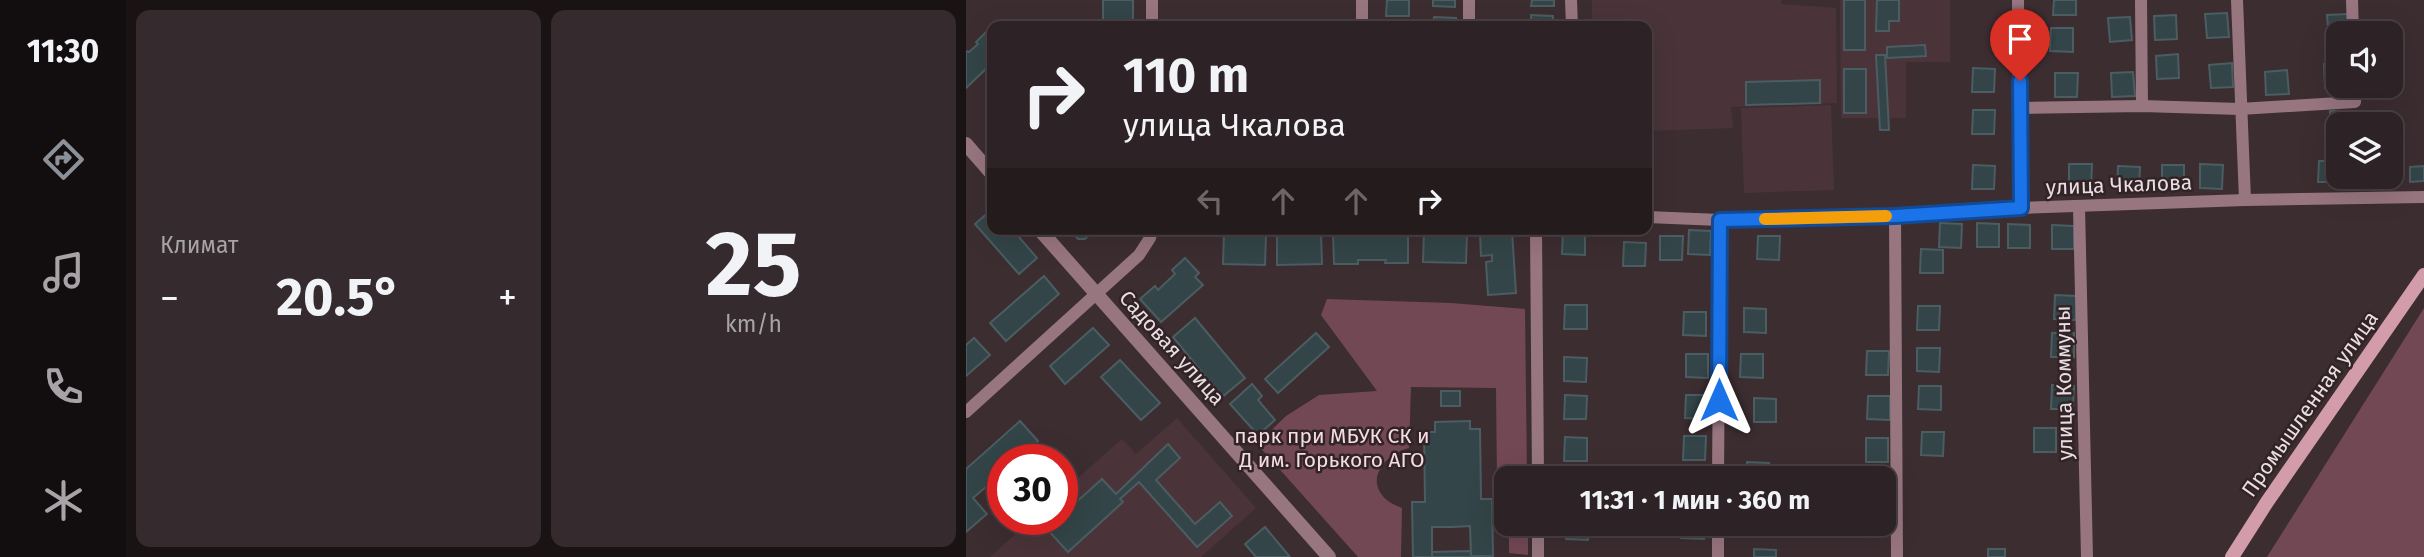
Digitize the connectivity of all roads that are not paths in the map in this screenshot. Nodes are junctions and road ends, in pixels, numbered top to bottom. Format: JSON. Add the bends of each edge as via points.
{"nodes":[{"id":1,"x":1152,"y":0,"type":"edge"},
{"id":2,"x":1362,"y":0,"type":"edge"},
{"id":3,"x":1469,"y":0,"type":"edge"},
{"id":4,"x":1571,"y":0,"type":"edge"},
{"id":5,"x":2018,"y":0,"type":"edge"},
{"id":6,"x":2141,"y":0,"type":"edge"},
{"id":7,"x":2237,"y":0,"type":"edge"},
{"id":8,"x":2352,"y":0,"type":"edge"},
{"id":9,"x":1152,"y":21,"type":"edge"},
{"id":10,"x":1362,"y":21,"type":"edge"},
{"id":11,"x":1469,"y":21,"type":"edge"},
{"id":12,"x":1572,"y":21,"type":"edge"},
{"id":13,"x":2353,"y":21,"type":"edge"},
{"id":14,"x":2355,"y":98,"type":"edge"},
{"id":15,"x":2142,"y":106,"type":"junction"},
{"id":16,"x":2021,"y":108,"type":"junction"},
{"id":17,"x":2240,"y":109,"type":"junction"},
{"id":18,"x":966,"y":144,"type":"edge"},
{"id":19,"x":987,"y":168,"type":"edge"},
{"id":20,"x":2424,"y":197,"type":"edge"},
{"id":21,"x":2245,"y":200,"type":"junction"},
{"id":22,"x":2079,"y":207,"type":"junction"},
{"id":23,"x":2021,"y":208,"type":"junction"},
{"id":24,"x":1895,"y":216,"type":"junction"},
{"id":25,"x":1652,"y":217,"type":"edge"},
{"id":26,"x":1720,"y":220,"type":"junction"},
{"id":27,"x":1044,"y":235,"type":"edge"},
{"id":28,"x":1151,"y":235,"type":"edge"},
{"id":29,"x":1536,"y":235,"type":"edge"},
{"id":30,"x":2424,"y":275,"type":"edge"},
{"id":31,"x":1096,"y":294,"type":"junction"},
{"id":32,"x":966,"y":412,"type":"edge"},
{"id":33,"x":1538,"y":466,"type":"edge"},
{"id":34,"x":1718,"y":466,"type":"edge"},
{"id":35,"x":1538,"y":536,"type":"edge"},
{"id":36,"x":1718,"y":536,"type":"edge"},
{"id":37,"x":1329,"y":557,"type":"edge"},
{"id":38,"x":1538,"y":557,"type":"edge"},
{"id":39,"x":1718,"y":557,"type":"edge"},
{"id":40,"x":1897,"y":557,"type":"edge"},
{"id":41,"x":2087,"y":557,"type":"edge"},
{"id":42,"x":2232,"y":557,"type":"edge"}],
"edges":[{"from":1,"to":9,"type":"street"},
{"from":2,"to":10,"type":"street"},
{"from":3,"to":11,"type":"street"},
{"from":4,"to":12,"type":"street"},
{"from":5,"to":16,"type":"street"},
{"from":6,"to":15,"type":"street"},
{"from":7,"to":17,"type":"street"},
{"from":8,"to":13,"type":"street"},
{"from":14,"to":17,"type":"street","via":[[2355,102]]},
{"from":15,"to":16,"type":"street"},
{"from":15,"to":17,"type":"street"},
{"from":16,"to":23,"type":"street"},
{"from":17,"to":21,"type":"street"},
{"from":18,"to":19,"type":"street"},
{"from":20,"to":21,"type":"street","name":"улица Чкалова"},
{"from":21,"to":22,"type":"street","name":"улица Чкалова"},
{"from":22,"to":23,"type":"street","name":"улица Чкалова"},
{"from":22,"to":41,"type":"street","name":"улица Коммуны"},
{"from":23,"to":24,"type":"street","name":"улица Чкалова"},
{"from":24,"to":26,"type":"street","name":"улица Чкалова"},
{"from":24,"to":40,"type":"street"},
{"from":25,"to":26,"type":"street","name":"улица Чкалова"},
{"from":26,"to":34,"type":"street"},
{"from":27,"to":31,"type":"street","name":"Садовая улица"},
{"from":28,"to":31,"type":"street","via":[[1139,255]]},
{"from":29,"to":33,"type":"street"},
{"from":30,"to":42,"type":"main road","name":"Промышленная улица"},
{"from":31,"to":32,"type":"street"},
{"from":31,"to":37,"type":"street","name":"Садовая улица"},
{"from":35,"to":38,"type":"street"},
{"from":36,"to":39,"type":"street"}]}
